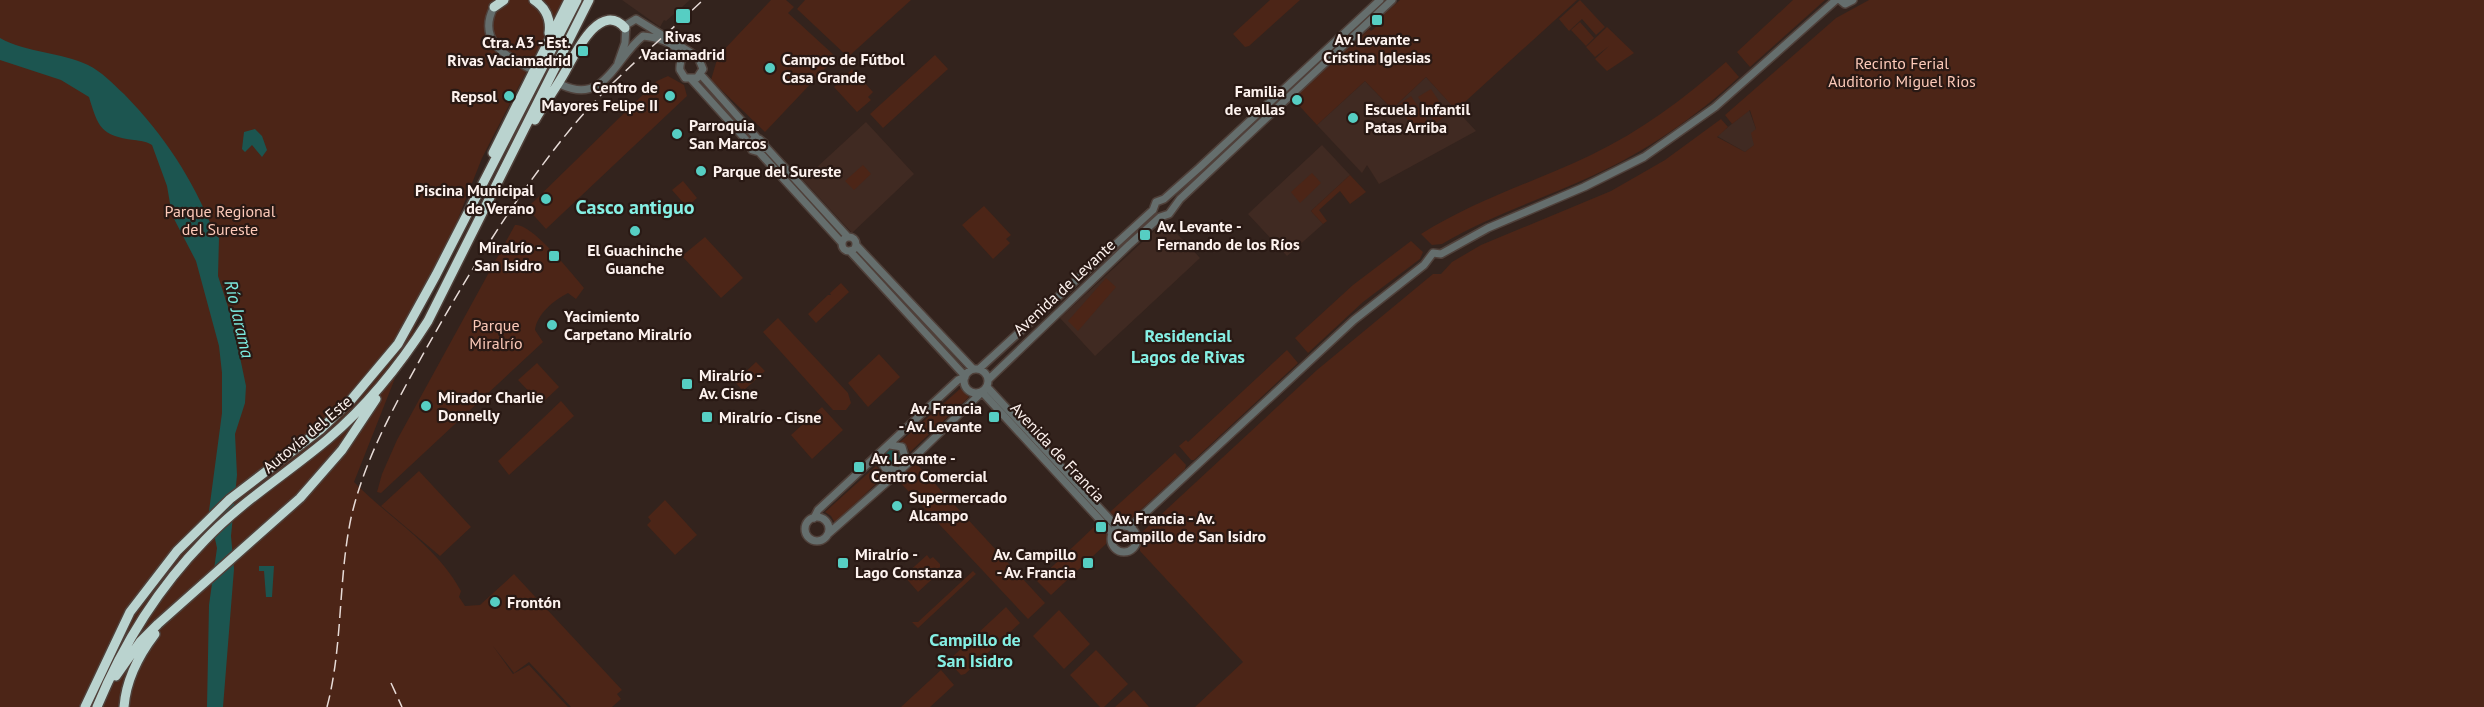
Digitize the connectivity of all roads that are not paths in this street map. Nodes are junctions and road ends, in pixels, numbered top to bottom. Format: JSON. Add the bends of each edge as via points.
{"nodes":[{"id":1,"x":534,"y":0,"type":"edge"},
{"id":2,"x":569,"y":0,"type":"edge"},
{"id":3,"x":577,"y":0,"type":"edge"},
{"id":4,"x":589,"y":0,"type":"edge"},
{"id":5,"x":1380,"y":0,"type":"edge"},
{"id":6,"x":1392,"y":0,"type":"edge"},
{"id":7,"x":1838,"y":0,"type":"edge"},
{"id":8,"x":1853,"y":0,"type":"edge"},
{"id":9,"x":499,"y":2,"type":"edge"},
{"id":10,"x":644,"y":25,"type":"junction"},
{"id":11,"x":626,"y":32,"type":"junction"},
{"id":12,"x":641,"y":38,"type":"junction"},
{"id":13,"x":545,"y":47,"type":"junction"},
{"id":14,"x":694,"y":56,"type":"junction"},
{"id":15,"x":681,"y":61,"type":"junction"},
{"id":16,"x":618,"y":63,"type":"junction"},
{"id":17,"x":529,"y":68,"type":"dead end"},
{"id":18,"x":701,"y":75,"type":"junction"},
{"id":19,"x":691,"y":80,"type":"junction"},
{"id":20,"x":562,"y":85,"type":"dead end"},
{"id":21,"x":757,"y":138,"type":"junction"},
{"id":22,"x":518,"y":143,"type":"junction"},
{"id":23,"x":750,"y":144,"type":"junction"},
{"id":24,"x":764,"y":146,"type":"junction"},
{"id":25,"x":759,"y":152,"type":"junction"},
{"id":26,"x":1164,"y":199,"type":"junction"},
{"id":27,"x":1171,"y":207,"type":"junction"},
{"id":28,"x":1153,"y":210,"type":"junction"},
{"id":29,"x":1160,"y":217,"type":"junction"},
{"id":30,"x":462,"y":224,"type":"junction"},
{"id":31,"x":848,"y":237,"type":"junction"},
{"id":32,"x":842,"y":243,"type":"junction"},
{"id":33,"x":856,"y":245,"type":"junction"},
{"id":34,"x":850,"y":251,"type":"junction"},
{"id":35,"x":976,"y":369,"type":"junction"},
{"id":36,"x":390,"y":376,"type":"junction"},
{"id":37,"x":965,"y":377,"type":"junction"},
{"id":38,"x":988,"y":379,"type":"junction"},
{"id":39,"x":983,"y":391,"type":"junction"},
{"id":40,"x":890,"y":445,"type":"junction"},
{"id":41,"x":881,"y":453,"type":"junction"},
{"id":42,"x":907,"y":464,"type":"junction"},
{"id":43,"x":899,"y":471,"type":"junction"},
{"id":44,"x":814,"y":518,"type":"junction"},
{"id":45,"x":1130,"y":527,"type":"junction"},
{"id":46,"x":1114,"y":530,"type":"junction"},
{"id":47,"x":828,"y":534,"type":"junction"},
{"id":48,"x":130,"y":612,"type":"junction"},
{"id":49,"x":171,"y":613,"type":"junction"},
{"id":50,"x":80,"y":707,"type":"edge"},
{"id":51,"x":85,"y":707,"type":"edge"},
{"id":52,"x":97,"y":707,"type":"edge"},
{"id":53,"x":102,"y":707,"type":"edge"},
{"id":54,"x":124,"y":707,"type":"edge"}],
"edges":[{"from":1,"to":13,"type":"highway","via":[[548,16]]},
{"from":2,"to":13,"type":"highway"},
{"from":3,"to":30,"type":"highway","name":"Autovía del Este"},
{"from":4,"to":22,"type":"highway","name":"Autovía del Este"},
{"from":5,"to":26,"type":"street"},
{"from":6,"to":27,"type":"street"},
{"from":7,"to":8,"type":"street","via":[[1845,4]]},
{"from":7,"to":45,"type":"street","via":[[1715,107],[1644,157],[1488,228],[1441,254],[1433,254],[1424,266],[1354,320]]},
{"from":9,"to":17,"type":"street","via":[[488,22],[494,44]]},
{"from":10,"to":11,"type":"street","via":[[634,19],[627,23]]},
{"from":10,"to":12,"type":"street"},
{"from":10,"to":14,"type":"street"},
{"from":11,"to":12,"type":"street","via":[[631,39]]},
{"from":11,"to":16,"type":"street"},
{"from":11,"to":22,"type":"highway","via":[[612,15],[603,15],[590,24],[563,75]]},
{"from":12,"to":15,"type":"street","via":[[668,44],[677,50]]},
{"from":12,"to":16,"type":"street"},
{"from":13,"to":30,"type":"highway"},
{"from":14,"to":15,"type":"street"},
{"from":14,"to":18,"type":"street","via":[[703,64]]},
{"from":15,"to":19,"type":"street","via":[[680,72]]},
{"from":16,"to":20,"type":"street","via":[[595,88],[578,91]]},
{"from":18,"to":19,"type":"street"},
{"from":18,"to":21,"type":"street"},
{"from":19,"to":23,"type":"street"},
{"from":21,"to":23,"type":"street"},
{"from":21,"to":24,"type":"street"},
{"from":22,"to":36,"type":"highway","name":"Autovía del Este","via":[[428,321]]},
{"from":23,"to":25,"type":"street","via":[[752,150]]},
{"from":24,"to":25,"type":"street"},
{"from":24,"to":31,"type":"street"},
{"from":25,"to":32,"type":"street"},
{"from":26,"to":27,"type":"street"},
{"from":26,"to":28,"type":"street","via":[[1155,202]]},
{"from":27,"to":29,"type":"street","via":[[1167,216]]},
{"from":28,"to":29,"type":"street"},
{"from":28,"to":35,"type":"street","name":"Avenida de Levante"},
{"from":29,"to":38,"type":"street","name":"Avenida de Levante"},
{"from":30,"to":48,"type":"highway","name":"Autovía del Este","via":[[416,314],[379,368],[320,430],[230,499],[177,551]]},
{"from":31,"to":32,"type":"street"},
{"from":31,"to":33,"type":"street"},
{"from":32,"to":34,"type":"street"},
{"from":33,"to":34,"type":"street"},
{"from":33,"to":35,"type":"street"},
{"from":34,"to":37,"type":"street"},
{"from":35,"to":37,"type":"street"},
{"from":35,"to":38,"type":"street"},
{"from":36,"to":49,"type":"highway","via":[[342,450],[300,498]]},
{"from":36,"to":52,"type":"highway","name":"Autovía del Este","via":[[329,438],[237,510],[176,571],[134,629]]},
{"from":37,"to":39,"type":"street","via":[[967,389]]},
{"from":37,"to":40,"type":"street"},
{"from":38,"to":39,"type":"street"},
{"from":39,"to":42,"type":"street"},
{"from":39,"to":46,"type":"street","name":"Avenida de Francia"},
{"from":40,"to":41,"type":"street"},
{"from":40,"to":42,"type":"street","via":[[902,447]]},
{"from":41,"to":43,"type":"street","via":[[885,468]]},
{"from":41,"to":44,"type":"street"},
{"from":42,"to":43,"type":"street"},
{"from":43,"to":47,"type":"street"},
{"from":44,"to":47,"type":"street","via":[[827,522]]},
{"from":44,"to":47,"type":"street","via":[[806,525],[808,536],[820,541]]},
{"from":45,"to":46,"type":"street"},
{"from":45,"to":46,"type":"street","via":[[1137,539],[1128,552],[1114,548],[1110,540]]},
{"from":48,"to":50,"type":"highway","via":[[109,644]]},
{"from":48,"to":51,"type":"highway","name":"Autovía del Este"},
{"from":49,"to":53,"type":"highway","via":[[140,642],[117,674]]},
{"from":49,"to":54,"type":"highway","via":[[144,649],[132,673]]}]}
